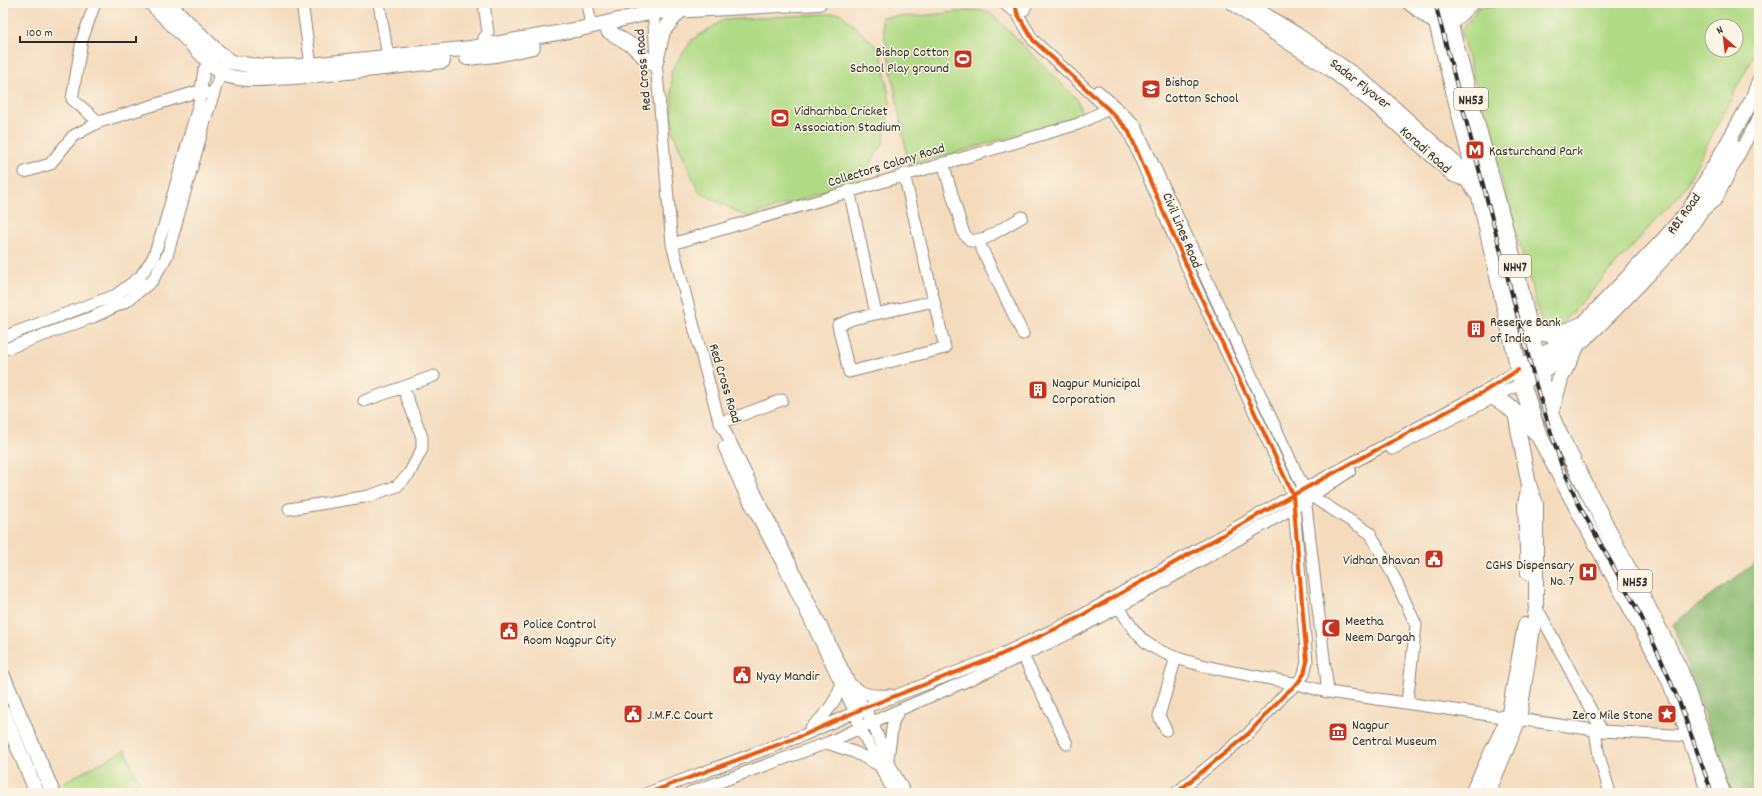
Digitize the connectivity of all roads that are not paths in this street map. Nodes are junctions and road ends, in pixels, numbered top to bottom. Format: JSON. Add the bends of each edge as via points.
{"nodes":[{"id":1,"x":95,"y":3,"type":"edge"},
{"id":2,"x":151,"y":3,"type":"edge"},
{"id":3,"x":168,"y":3,"type":"edge"},
{"id":4,"x":302,"y":3,"type":"edge"},
{"id":5,"x":379,"y":3,"type":"edge"},
{"id":6,"x":484,"y":3,"type":"edge"},
{"id":7,"x":587,"y":3,"type":"edge"},
{"id":8,"x":819,"y":3,"type":"edge"},
{"id":9,"x":1003,"y":3,"type":"edge"},
{"id":10,"x":1237,"y":3,"type":"edge"},
{"id":11,"x":1256,"y":3,"type":"edge"},
{"id":12,"x":1411,"y":3,"type":"edge"},
{"id":13,"x":1432,"y":3,"type":"edge"},
{"id":14,"x":1444,"y":3,"type":"edge"},
{"id":15,"x":1470,"y":3,"type":"edge"},
{"id":16,"x":1021,"y":6,"type":"edge"},
{"id":17,"x":651,"y":12,"type":"edge"},
{"id":18,"x":674,"y":12,"type":"junction"},
{"id":19,"x":1443,"y":22,"type":"junction"},
{"id":20,"x":592,"y":26,"type":"junction"},
{"id":21,"x":608,"y":31,"type":"junction"},
{"id":22,"x":484,"y":46,"type":"junction"},
{"id":23,"x":217,"y":57,"type":"junction"},
{"id":24,"x":388,"y":57,"type":"junction"},
{"id":25,"x":653,"y":63,"type":"junction"},
{"id":26,"x":311,"y":65,"type":"junction"},
{"id":27,"x":220,"y":73,"type":"junction"},
{"id":28,"x":1759,"y":81,"type":"edge"},
{"id":29,"x":201,"y":92,"type":"junction"},
{"id":30,"x":215,"y":94,"type":"junction"},
{"id":31,"x":1759,"y":100,"type":"edge"},
{"id":32,"x":1108,"y":109,"type":"junction"},
{"id":33,"x":1759,"y":116,"type":"edge"},
{"id":34,"x":99,"y":122,"type":"junction"},
{"id":35,"x":1449,"y":154,"type":"junction"},
{"id":36,"x":943,"y":162,"type":"junction"},
{"id":37,"x":25,"y":172,"type":"dead end"},
{"id":38,"x":904,"y":174,"type":"junction"},
{"id":39,"x":1491,"y":175,"type":"junction"},
{"id":40,"x":1475,"y":183,"type":"junction"},
{"id":41,"x":850,"y":190,"type":"junction"},
{"id":42,"x":1700,"y":212,"type":"junction"},
{"id":43,"x":1022,"y":217,"type":"dead end"},
{"id":44,"x":978,"y":241,"type":"junction"},
{"id":45,"x":672,"y":244,"type":"junction"},
{"id":46,"x":934,"y":301,"type":"junction"},
{"id":47,"x":876,"y":314,"type":"junction"},
{"id":48,"x":1582,"y":325,"type":"junction"},
{"id":49,"x":1530,"y":330,"type":"junction"},
{"id":50,"x":1023,"y":334,"type":"dead end"},
{"id":51,"x":3,"y":337,"type":"edge"},
{"id":52,"x":1575,"y":349,"type":"junction"},
{"id":53,"x":3,"y":350,"type":"edge"},
{"id":54,"x":1539,"y":366,"type":"junction"},
{"id":55,"x":434,"y":376,"type":"dead end"},
{"id":56,"x":1520,"y":377,"type":"junction"},
{"id":57,"x":403,"y":387,"type":"junction"},
{"id":58,"x":1494,"y":397,"type":"junction"},
{"id":59,"x":782,"y":400,"type":"dead end"},
{"id":60,"x":364,"y":401,"type":"dead end"},
{"id":61,"x":1515,"y":413,"type":"junction"},
{"id":62,"x":1550,"y":414,"type":"junction"},
{"id":63,"x":720,"y":423,"type":"junction"},
{"id":64,"x":1538,"y":434,"type":"junction"},
{"id":65,"x":1293,"y":495,"type":"junction"},
{"id":66,"x":1304,"y":498,"type":"junction"},
{"id":67,"x":289,"y":510,"type":"dead end"},
{"id":68,"x":785,"y":561,"type":"junction"},
{"id":69,"x":1533,"y":604,"type":"junction"},
{"id":70,"x":1119,"y":607,"type":"junction"},
{"id":71,"x":1023,"y":656,"type":"junction"},
{"id":72,"x":1176,"y":657,"type":"junction"},
{"id":73,"x":3,"y":676,"type":"edge"},
{"id":74,"x":845,"y":683,"type":"junction"},
{"id":75,"x":1297,"y":684,"type":"junction"},
{"id":76,"x":1328,"y":692,"type":"junction"},
{"id":77,"x":903,"y":694,"type":"junction"},
{"id":78,"x":1407,"y":703,"type":"junction"},
{"id":79,"x":860,"y":710,"type":"junction"},
{"id":80,"x":899,"y":710,"type":"junction"},
{"id":81,"x":3,"y":712,"type":"edge"},
{"id":82,"x":1513,"y":719,"type":"junction"},
{"id":83,"x":872,"y":722,"type":"junction"},
{"id":84,"x":860,"y":728,"type":"junction"},
{"id":85,"x":1166,"y":730,"type":"dead end"},
{"id":86,"x":1598,"y":731,"type":"junction"},
{"id":87,"x":804,"y":735,"type":"junction"},
{"id":88,"x":1690,"y":736,"type":"junction"},
{"id":89,"x":827,"y":743,"type":"junction"},
{"id":90,"x":1067,"y":744,"type":"dead end"},
{"id":91,"x":884,"y":763,"type":"junction"},
{"id":92,"x":1187,"y":789,"type":"edge"},
{"id":93,"x":37,"y":793,"type":"edge"},
{"id":94,"x":53,"y":793,"type":"edge"},
{"id":95,"x":648,"y":793,"type":"edge"},
{"id":96,"x":689,"y":793,"type":"edge"},
{"id":97,"x":894,"y":793,"type":"edge"},
{"id":98,"x":905,"y":793,"type":"edge"},
{"id":99,"x":1176,"y":793,"type":"edge"},
{"id":100,"x":1472,"y":793,"type":"edge"},
{"id":101,"x":1488,"y":793,"type":"edge"},
{"id":102,"x":1610,"y":793,"type":"edge"},
{"id":103,"x":1710,"y":793,"type":"edge"},
{"id":104,"x":1722,"y":793,"type":"edge"}],
"edges":[{"from":1,"to":34,"type":"street","via":[[82,40],[72,99]]},
{"from":2,"to":23,"type":"main road","via":[[201,52]]},
{"from":3,"to":23,"type":"main road"},
{"from":4,"to":26,"type":"street"},
{"from":5,"to":24,"type":"street"},
{"from":6,"to":22,"type":"street","via":[[488,33],[484,38]]},
{"from":7,"to":20,"type":"street"},
{"from":8,"to":18,"type":"main road"},
{"from":9,"to":16,"type":"street"},
{"from":10,"to":35,"type":"highway","name":"Sadar Flyover","via":[[1297,36],[1357,78]]},
{"from":10,"to":40,"type":"main road","name":"Koradi Road","via":[[1276,34],[1329,68],[1376,104],[1454,175]]},
{"from":11,"to":35,"type":"highway","name":"Sadar Flyover","via":[[1308,35],[1382,89]]},
{"from":12,"to":19,"type":"highway"},
{"from":13,"to":19,"type":"highway","number":"NH53"},
{"from":14,"to":19,"type":"highway"},
{"from":15,"to":19,"type":"highway"},
{"from":16,"to":32,"type":"street","name":"Civil Lines Road","via":[[1033,40]]},
{"from":16,"to":66,"type":"street","via":[[1037,34],[1072,70],[1112,102],[1135,125]]},
{"from":17,"to":18,"type":"main road"},
{"from":17,"to":20,"type":"main road"},
{"from":17,"to":21,"type":"main road"},
{"from":17,"to":25,"type":"street","name":"Red Cross Road"},
{"from":18,"to":25,"type":"main road","via":[[663,31]]},
{"from":19,"to":39,"type":"highway","number":"NH53"},
{"from":19,"to":40,"type":"highway","number":"NH53"},
{"from":20,"to":22,"type":"main road"},
{"from":21,"to":25,"type":"main road"},
{"from":21,"to":27,"type":"main road","via":[[496,55],[367,70],[257,79],[229,77]]},
{"from":22,"to":24,"type":"main road"},
{"from":23,"to":26,"type":"main road","via":[[262,67]]},
{"from":23,"to":27,"type":"main road"},
{"from":23,"to":29,"type":"street","via":[[204,70]]},
{"from":24,"to":26,"type":"main road"},
{"from":25,"to":45,"type":"street","name":"Red Cross Road"},
{"from":25,"to":68,"type":"street","via":[[666,231],[693,349],[713,424],[742,488]]},
{"from":27,"to":30,"type":"street"},
{"from":28,"to":48,"type":"main road","name":"RBI Road","via":[[1752,100],[1689,210]]},
{"from":29,"to":30,"type":"street"},
{"from":29,"to":34,"type":"street"},
{"from":29,"to":51,"type":"street","via":[[164,226],[153,258],[140,277],[116,295]]},
{"from":30,"to":53,"type":"street","via":[[167,256],[152,281],[127,301],[93,318]]},
{"from":31,"to":42,"type":"main road"},
{"from":32,"to":36,"type":"street","name":"Collectors Colony Road","via":[[1078,124]]},
{"from":32,"to":65,"type":"street","name":"Civil Lines Road","via":[[1128,130],[1191,276]]},
{"from":33,"to":42,"type":"street","via":[[1716,200]]},
{"from":34,"to":37,"type":"street","via":[[73,136],[50,164]]},
{"from":35,"to":40,"type":"highway","name":"Sadar Flyover"},
{"from":36,"to":38,"type":"street","name":"Collectors Colony Road"},
{"from":36,"to":44,"type":"street","via":[[964,234],[971,241]]},
{"from":38,"to":41,"type":"street","name":"Collectors Colony Road"},
{"from":38,"to":46,"type":"street"},
{"from":39,"to":40,"type":"highway"},
{"from":39,"to":49,"type":"highway","number":"NH47"},
{"from":40,"to":56,"type":"highway","number":"NH47"},
{"from":41,"to":45,"type":"street","name":"Collectors Colony Road"},
{"from":41,"to":47,"type":"street"},
{"from":42,"to":52,"type":"main road","via":[[1674,247]]},
{"from":43,"to":44,"type":"street"},
{"from":44,"to":50,"type":"street"},
{"from":45,"to":63,"type":"street","name":"Red Cross Road"},
{"from":46,"to":47,"type":"street"},
{"from":46,"to":47,"type":"street","via":[[945,348],[849,372],[838,325]]},
{"from":48,"to":49,"type":"highway","via":[[1550,336]]},
{"from":48,"to":54,"type":"main road","name":"RBI Road"},
{"from":49,"to":54,"type":"highway","number":"NH47"},
{"from":52,"to":54,"type":"main road"},
{"from":52,"to":62,"type":"highway","via":[[1561,376]]},
{"from":54,"to":56,"type":"main road"},
{"from":54,"to":62,"type":"highway","number":"NH53"},
{"from":55,"to":57,"type":"street"},
{"from":56,"to":58,"type":"street"},
{"from":56,"to":64,"type":"highway","number":"NH53"},
{"from":56,"to":66,"type":"street","via":[[1485,391]]},
{"from":57,"to":60,"type":"street"},
{"from":57,"to":67,"type":"street","via":[[422,437],[422,449],[409,474],[397,486],[369,496]]},
{"from":58,"to":61,"type":"highway"},
{"from":58,"to":66,"type":"street","via":[[1350,471]]},
{"from":59,"to":63,"type":"street"},
{"from":61,"to":64,"type":"highway"},
{"from":61,"to":69,"type":"main road","via":[[1529,485],[1525,504]]},
{"from":62,"to":104,"type":"highway","number":"NH53","via":[[1680,671]]},
{"from":63,"to":68,"type":"street","name":"Red Cross Road"},
{"from":64,"to":88,"type":"highway","number":"NH53","via":[[1670,680]]},
{"from":65,"to":66,"type":"street","name":"Civil Lines Road"},
{"from":65,"to":77,"type":"street","via":[[1072,622],[998,656]]},
{"from":66,"to":70,"type":"street"},
{"from":66,"to":75,"type":"street","via":[[1307,662],[1304,674]]},
{"from":66,"to":76,"type":"street"},
{"from":66,"to":78,"type":"street","via":[[1370,533],[1393,575],[1416,625]]},
{"from":68,"to":74,"type":"street","name":"Red Cross Road"},
{"from":69,"to":82,"type":"main road"},
{"from":69,"to":86,"type":"street"},
{"from":70,"to":71,"type":"street"},
{"from":70,"to":72,"type":"street","via":[[1140,638]]},
{"from":71,"to":80,"type":"street"},
{"from":71,"to":90,"type":"street"},
{"from":72,"to":75,"type":"street"},
{"from":72,"to":85,"type":"street","via":[[1159,716]]},
{"from":73,"to":94,"type":"main road"},
{"from":74,"to":77,"type":"street","via":[[859,692],[875,696]]},
{"from":74,"to":79,"type":"street","name":"Red Cross Road"},
{"from":74,"to":87,"type":"street","via":[[828,712]]},
{"from":75,"to":76,"type":"street"},
{"from":75,"to":92,"type":"street","via":[[1248,734]]},
{"from":76,"to":78,"type":"street"},
{"from":77,"to":79,"type":"street"},
{"from":78,"to":82,"type":"street"},
{"from":79,"to":83,"type":"street","name":"Red Cross Road"},
{"from":79,"to":84,"type":"street","name":"Red Cross Road"},
{"from":79,"to":87,"type":"street"},
{"from":80,"to":83,"type":"street"},
{"from":80,"to":91,"type":"street","via":[[893,722]]},
{"from":81,"to":93,"type":"main road"},
{"from":82,"to":86,"type":"street"},
{"from":82,"to":100,"type":"main road"},
{"from":82,"to":101,"type":"main road"},
{"from":83,"to":84,"type":"street"},
{"from":83,"to":91,"type":"street","name":"Red Cross Road"},
{"from":84,"to":89,"type":"street"},
{"from":84,"to":91,"type":"street","name":"Red Cross Road"},
{"from":86,"to":88,"type":"street"},
{"from":86,"to":102,"type":"street","via":[[1599,756]]},
{"from":87,"to":95,"type":"street"},
{"from":88,"to":103,"type":"highway","number":"NH53"},
{"from":89,"to":91,"type":"street"},
{"from":89,"to":96,"type":"street"},
{"from":91,"to":97,"type":"street","name":"Red Cross Road"},
{"from":91,"to":98,"type":"street","name":"Red Cross Road"},
{"from":92,"to":99,"type":"street"}]}
